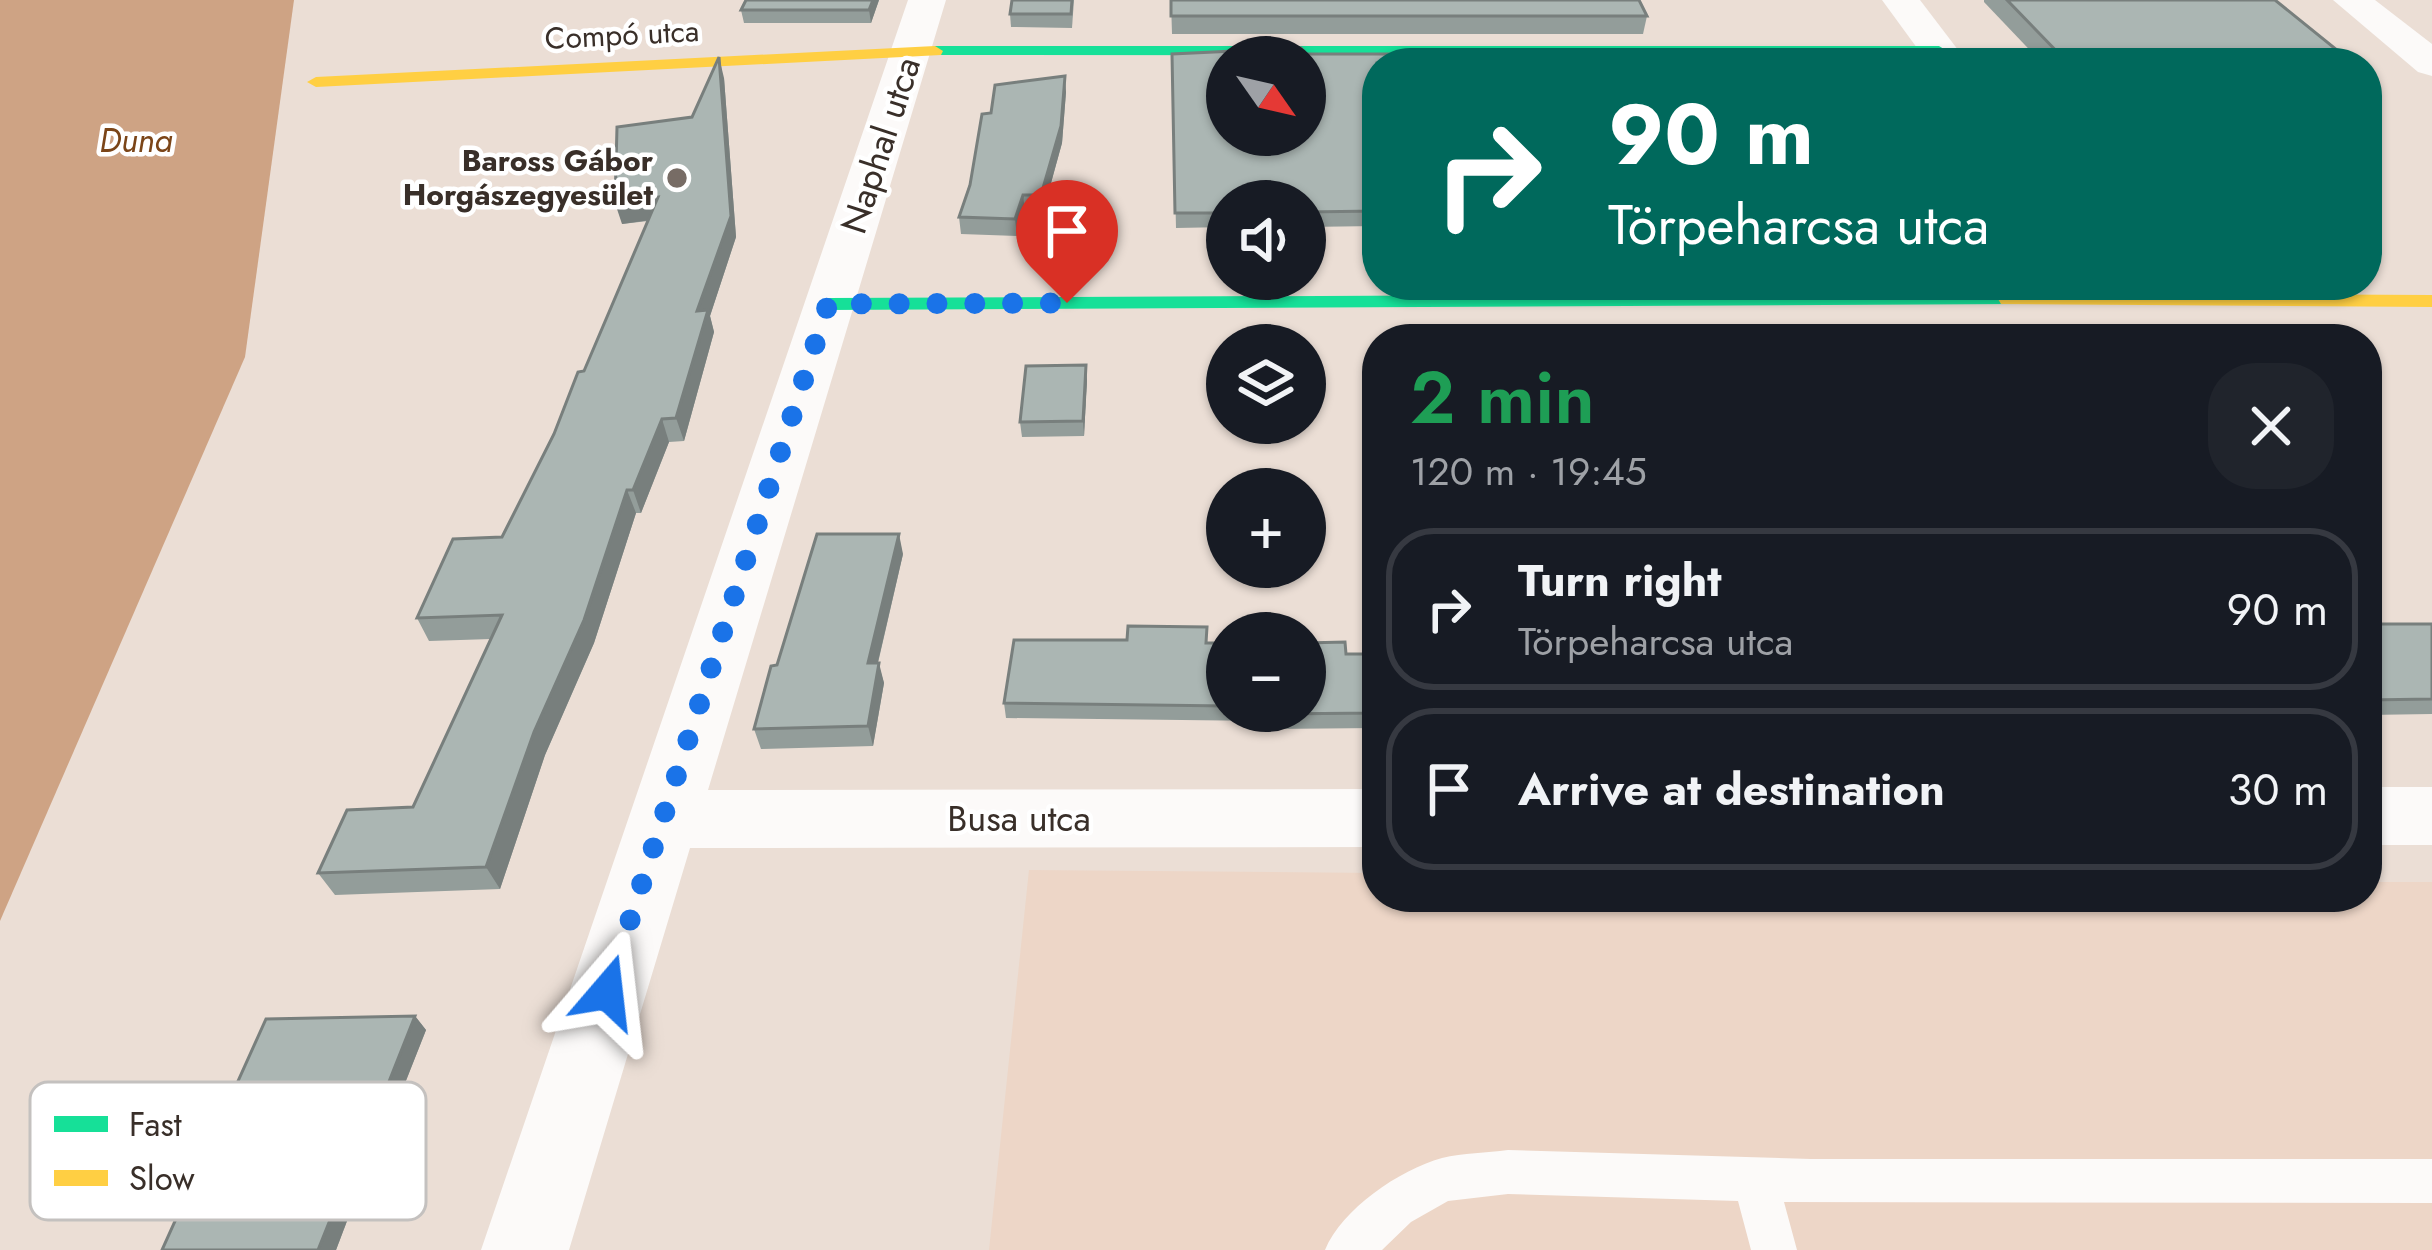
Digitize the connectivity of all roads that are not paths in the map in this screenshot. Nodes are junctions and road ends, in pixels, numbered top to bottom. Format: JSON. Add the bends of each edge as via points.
{"nodes":[{"id":1,"x":927,"y":0,"type":"edge"},
{"id":2,"x":1901,"y":0,"type":"edge"},
{"id":3,"x":2352,"y":0,"type":"edge"},
{"id":4,"x":1937,"y":48,"type":"edge"},
{"id":5,"x":910,"y":51,"type":"junction"},
{"id":6,"x":1362,"y":54,"type":"edge"},
{"id":7,"x":2432,"y":64,"type":"edge"},
{"id":8,"x":316,"y":82,"type":"dead end"},
{"id":9,"x":1362,"y":299,"type":"edge"},
{"id":10,"x":2382,"y":299,"type":"edge"},
{"id":11,"x":2432,"y":301,"type":"edge"},
{"id":12,"x":828,"y":304,"type":"junction"},
{"id":13,"x":2382,"y":816,"type":"edge"},
{"id":14,"x":2432,"y":816,"type":"edge"},
{"id":15,"x":1362,"y":818,"type":"edge"},
{"id":16,"x":662,"y":819,"type":"junction"},
{"id":17,"x":1755,"y":1180,"type":"junction"},
{"id":18,"x":2432,"y":1181,"type":"edge"},
{"id":19,"x":525,"y":1250,"type":"edge"},
{"id":20,"x":1348,"y":1250,"type":"edge"},
{"id":21,"x":1774,"y":1250,"type":"edge"}],
"edges":[{"from":1,"to":5,"type":"street","name":"Naphal utca"},
{"from":2,"to":4,"type":"street"},
{"from":3,"to":7,"type":"street"},
{"from":5,"to":6,"type":"street","name":"Compó utca"},
{"from":5,"to":8,"type":"street","name":"Compó utca"},
{"from":5,"to":12,"type":"street","name":"Naphal utca"},
{"from":9,"to":12,"type":"street"},
{"from":10,"to":11,"type":"street"},
{"from":12,"to":16,"type":"street","name":"Naphal utca"},
{"from":13,"to":14,"type":"street"},
{"from":15,"to":16,"type":"street","name":"Busa utca"},
{"from":16,"to":19,"type":"street","name":"Naphal utca"},
{"from":17,"to":18,"type":"lane"},
{"from":17,"to":20,"type":"lane","via":[[1508,1172],[1443,1180],[1395,1206]]},
{"from":17,"to":21,"type":"lane"}]}
